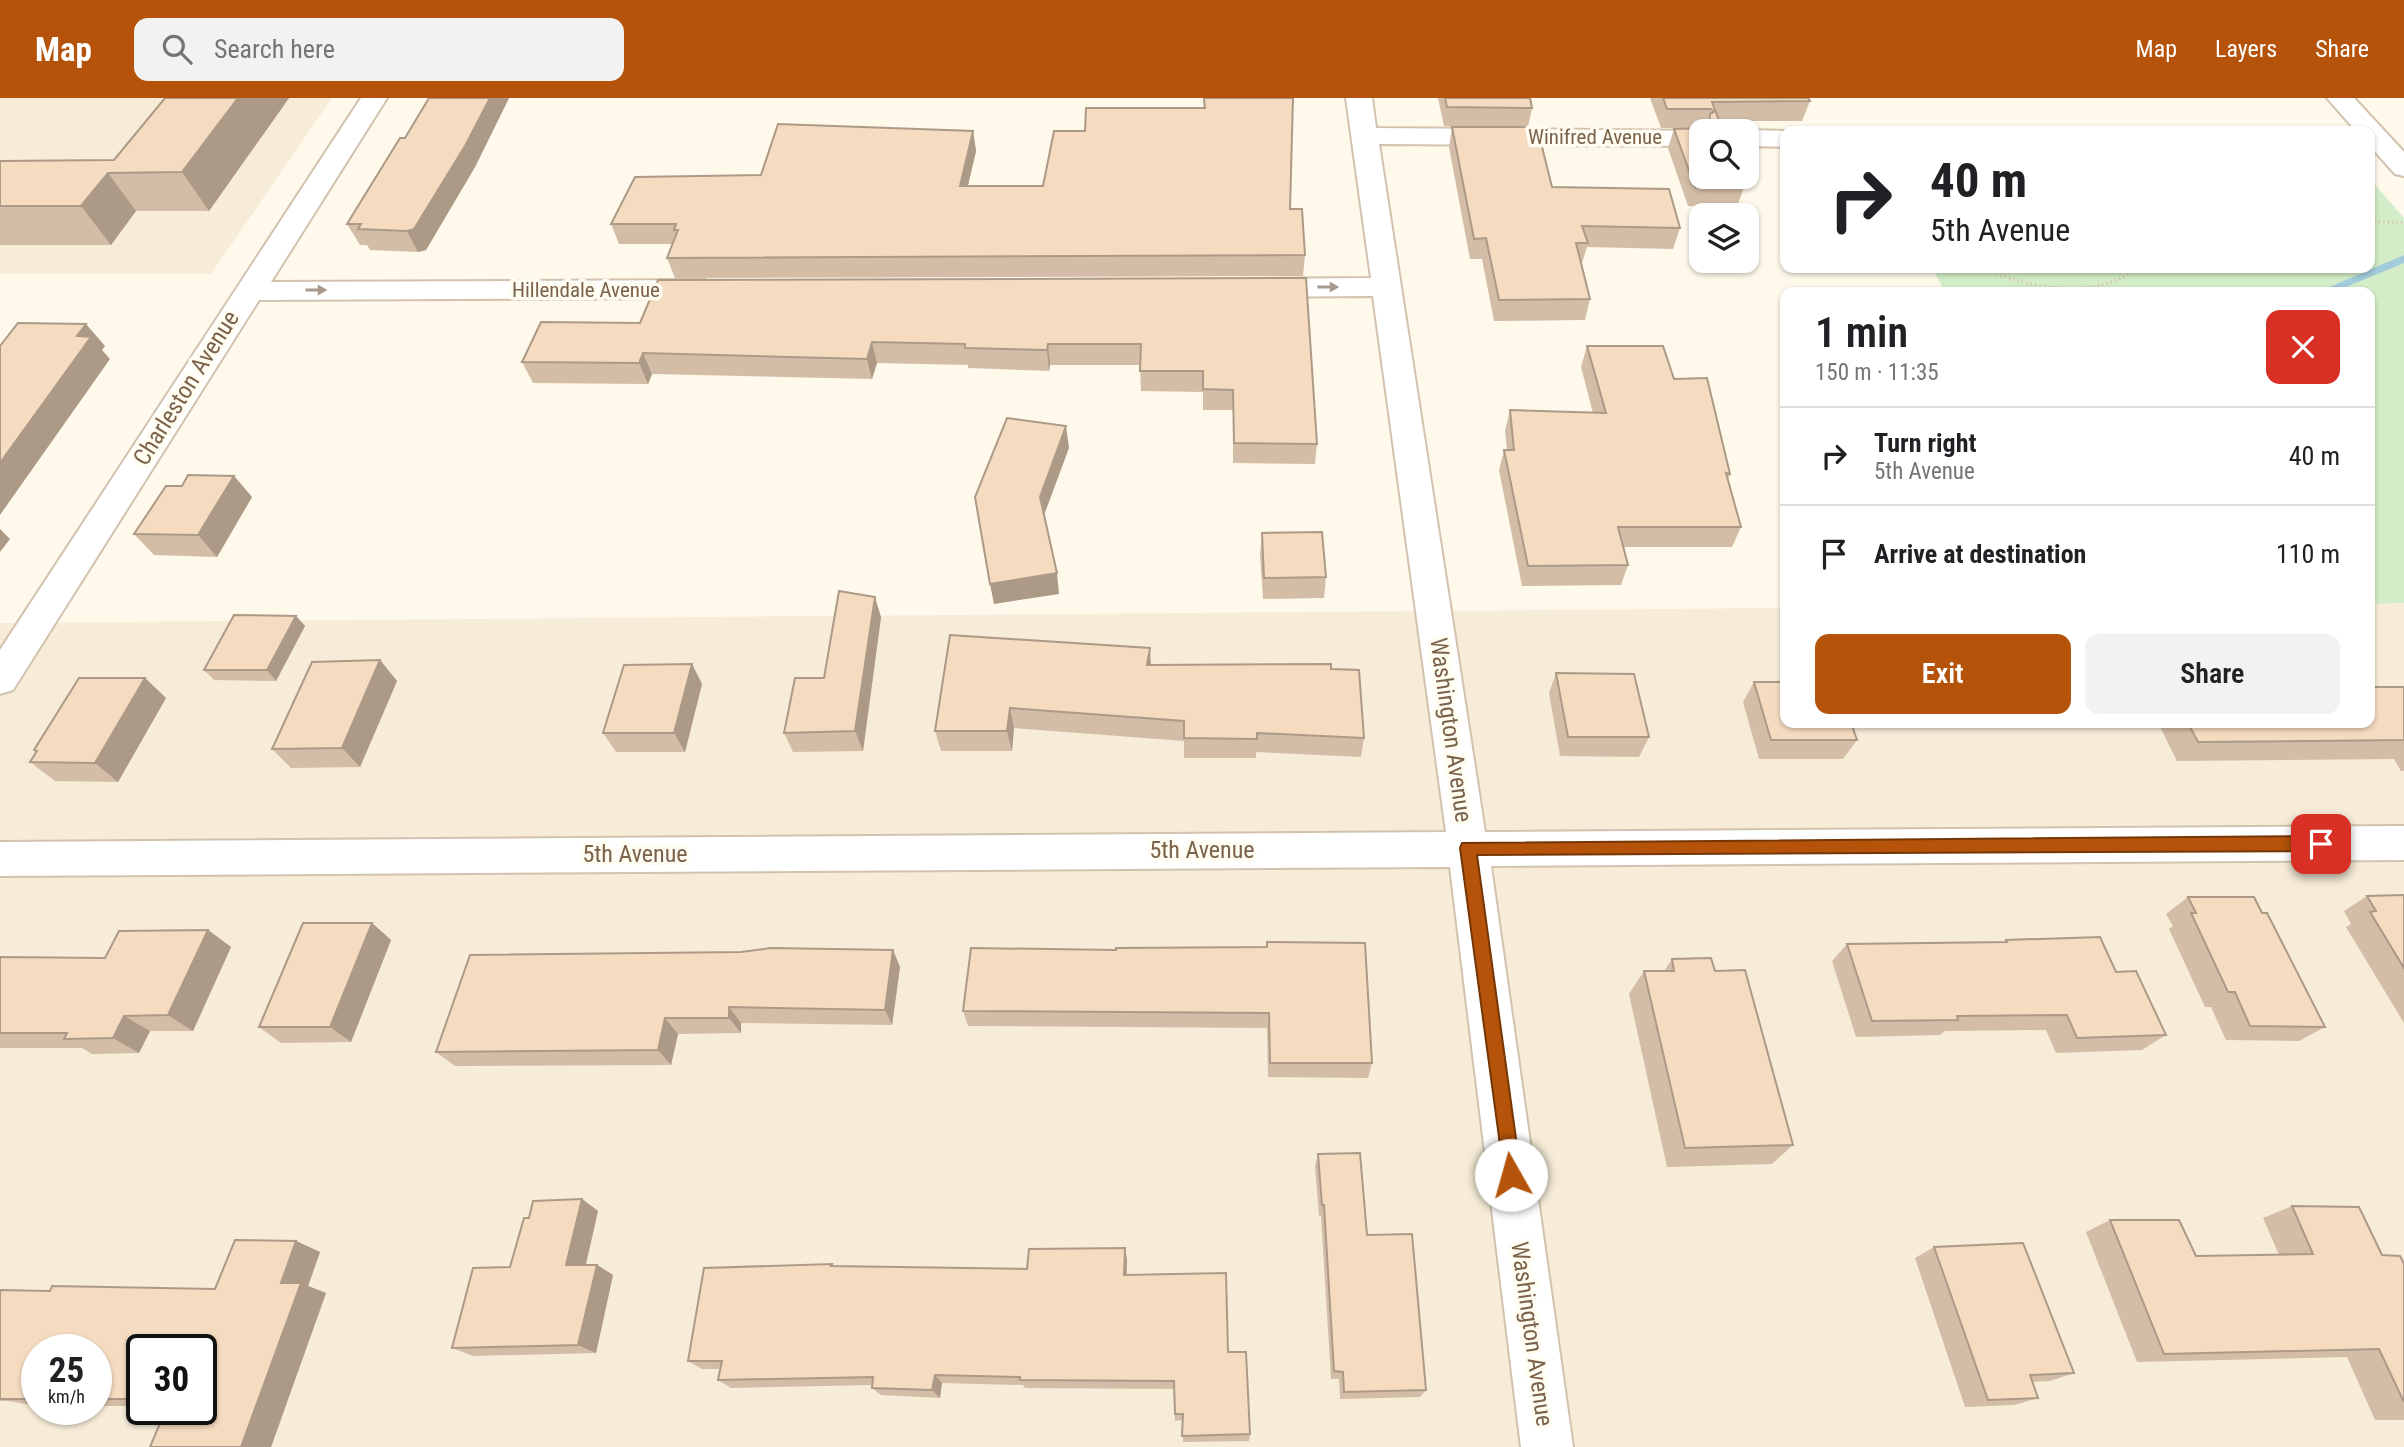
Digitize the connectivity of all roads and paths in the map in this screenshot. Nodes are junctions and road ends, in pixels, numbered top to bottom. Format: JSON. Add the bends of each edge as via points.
{"nodes":[{"id":1,"x":374,"y":98,"type":"edge"},
{"id":2,"x":1359,"y":98,"type":"edge"},
{"id":3,"x":2340,"y":98,"type":"edge"},
{"id":4,"x":2366,"y":126,"type":"edge"},
{"id":5,"x":1363,"y":136,"type":"junction"},
{"id":6,"x":2375,"y":136,"type":"edge"},
{"id":7,"x":1689,"y":138,"type":"edge"},
{"id":8,"x":1759,"y":138,"type":"edge"},
{"id":9,"x":1780,"y":138,"type":"edge"},
{"id":10,"x":2404,"y":168,"type":"edge"},
{"id":11,"x":2375,"y":221,"type":"edge"},
{"id":12,"x":2404,"y":223,"type":"edge"},
{"id":13,"x":2001,"y":273,"type":"edge"},
{"id":14,"x":2132,"y":273,"type":"edge"},
{"id":15,"x":1386,"y":287,"type":"junction"},
{"id":16,"x":2049,"y":287,"type":"edge"},
{"id":17,"x":2049,"y":287,"type":"edge"},
{"id":18,"x":1234,"y":288,"type":"edge"},
{"id":19,"x":734,"y":289,"type":"edge"},
{"id":20,"x":248,"y":291,"type":"junction"},
{"id":21,"x":0,"y":680,"type":"edge"},
{"id":22,"x":2404,"y":843,"type":"edge"},
{"id":23,"x":1468,"y":848,"type":"junction"},
{"id":24,"x":0,"y":859,"type":"edge"},
{"id":25,"x":1547,"y":1447,"type":"edge"}],
"edges":[{"from":1,"to":20,"type":"street","name":"Charleston Avenue"},
{"from":2,"to":5,"type":"street","name":"Washington Avenue"},
{"from":3,"to":4,"type":"street"},
{"from":5,"to":7,"type":"street","name":"Winifred Avenue"},
{"from":5,"to":15,"type":"street","name":"Washington Avenue"},
{"from":6,"to":10,"type":"street"},
{"from":8,"to":9,"type":"street"},
{"from":11,"to":12,"type":"path"},
{"from":13,"to":16,"type":"path"},
{"from":14,"to":17,"type":"path","via":[[2108,284]]},
{"from":18,"to":15,"type":"street","one_way":true},
{"from":15,"to":23,"type":"street","name":"Washington Avenue"},
{"from":20,"to":19,"type":"street","name":"Hillendale Avenue","one_way":true},
{"from":20,"to":21,"type":"street","name":"Charleston Avenue"},
{"from":22,"to":23,"type":"street","name":"5th Avenue"},
{"from":23,"to":24,"type":"street","name":"5th Avenue"},
{"from":23,"to":25,"type":"street","name":"Washington Avenue"}]}
